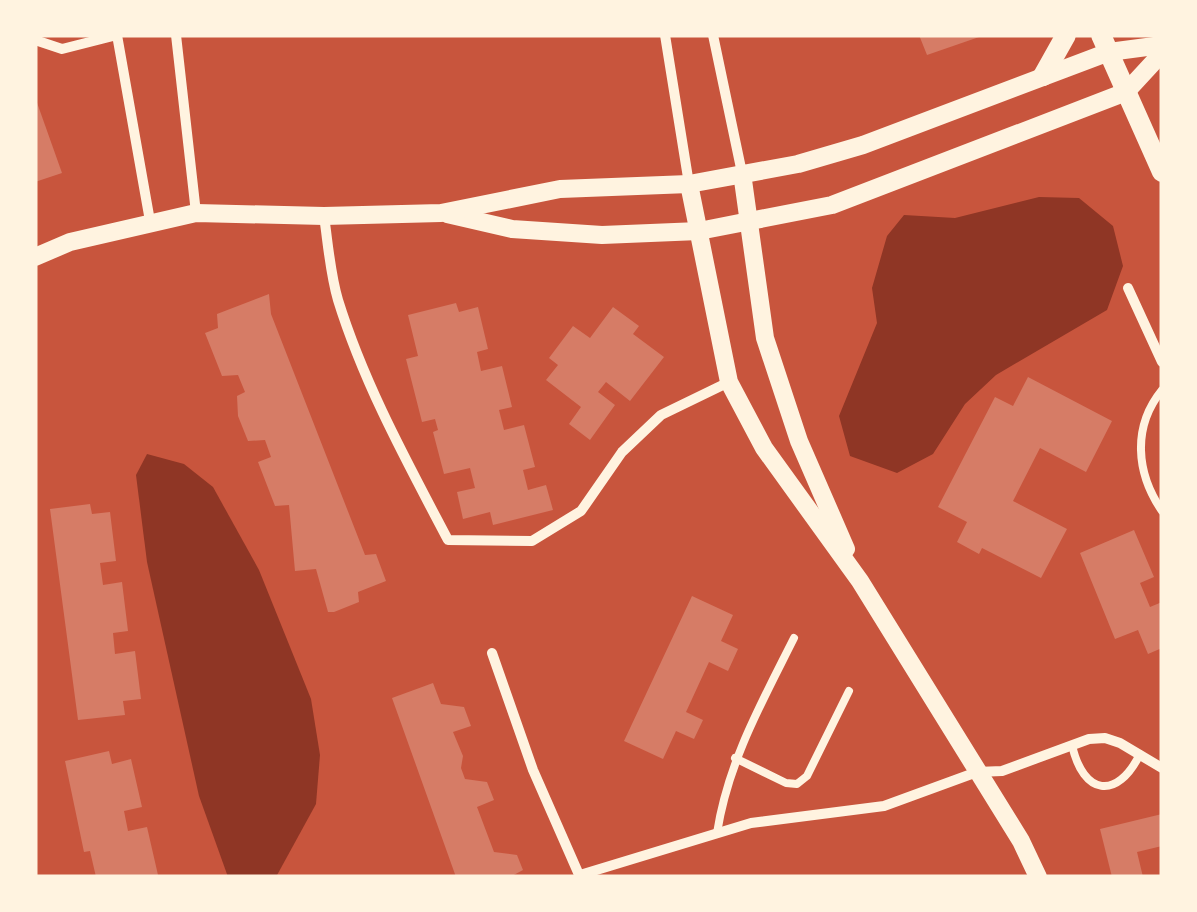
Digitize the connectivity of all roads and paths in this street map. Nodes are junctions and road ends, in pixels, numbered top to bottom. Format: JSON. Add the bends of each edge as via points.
{"nodes":[{"id":1,"x":117,"y":35,"type":"edge"},
{"id":2,"x":176,"y":35,"type":"edge"},
{"id":3,"x":665,"y":35,"type":"edge"},
{"id":4,"x":713,"y":35,"type":"edge"},
{"id":5,"x":1066,"y":35,"type":"edge"},
{"id":6,"x":35,"y":40,"type":"edge"},
{"id":7,"x":1105,"y":44,"type":"edge"},
{"id":8,"x":1162,"y":45,"type":"edge"},
{"id":9,"x":1162,"y":53,"type":"edge"},
{"id":10,"x":1043,"y":76,"type":"junction"},
{"id":11,"x":1126,"y":92,"type":"junction"},
{"id":12,"x":1162,"y":172,"type":"edge"},
{"id":13,"x":742,"y":173,"type":"junction"},
{"id":14,"x":689,"y":184,"type":"junction"},
{"id":15,"x":196,"y":213,"type":"junction"},
{"id":16,"x":441,"y":213,"type":"junction"},
{"id":17,"x":324,"y":216,"type":"junction"},
{"id":18,"x":150,"y":222,"type":"junction"},
{"id":19,"x":749,"y":224,"type":"junction"},
{"id":20,"x":699,"y":231,"type":"junction"},
{"id":21,"x":35,"y":257,"type":"edge"},
{"id":22,"x":1128,"y":288,"type":"dead end"},
{"id":23,"x":1162,"y":362,"type":"edge"},
{"id":24,"x":729,"y":382,"type":"junction"},
{"id":25,"x":1162,"y":390,"type":"edge"},
{"id":26,"x":1162,"y":510,"type":"edge"},
{"id":27,"x":860,"y":581,"type":"junction"},
{"id":28,"x":794,"y":638,"type":"dead end"},
{"id":29,"x":492,"y":653,"type":"dead end"},
{"id":30,"x":849,"y":691,"type":"dead end"},
{"id":31,"x":1072,"y":745,"type":"junction"},
{"id":32,"x":1140,"y":754,"type":"junction"},
{"id":33,"x":735,"y":758,"type":"junction"},
{"id":34,"x":1162,"y":768,"type":"edge"},
{"id":35,"x":978,"y":772,"type":"junction"},
{"id":36,"x":717,"y":833,"type":"junction"},
{"id":37,"x":580,"y":876,"type":"edge"},
{"id":38,"x":1038,"y":877,"type":"edge"}],
"edges":[{"from":1,"to":6,"type":"street","via":[[62,50]]},
{"from":1,"to":18,"type":"street"},
{"from":2,"to":15,"type":"street"},
{"from":3,"to":14,"type":"street"},
{"from":4,"to":13,"type":"street"},
{"from":5,"to":10,"type":"main road"},
{"from":7,"to":8,"type":"street"},
{"from":7,"to":10,"type":"street"},
{"from":7,"to":11,"type":"main road"},
{"from":9,"to":11,"type":"street"},
{"from":10,"to":13,"type":"street","via":[[863,145]]},
{"from":11,"to":12,"type":"main road"},
{"from":11,"to":19,"type":"street","via":[[832,205]]},
{"from":13,"to":14,"type":"street"},
{"from":13,"to":19,"type":"street"},
{"from":14,"to":16,"type":"street","via":[[560,189]]},
{"from":14,"to":20,"type":"street"},
{"from":15,"to":17,"type":"street"},
{"from":15,"to":18,"type":"street"},
{"from":16,"to":17,"type":"street"},
{"from":16,"to":20,"type":"street","via":[[602,236]]},
{"from":17,"to":24,"type":"street","via":[[337,296],[356,351],[448,540],[532,541],[581,512],[622,452],[661,415]]},
{"from":18,"to":21,"type":"street"},
{"from":19,"to":20,"type":"street"},
{"from":19,"to":27,"type":"street","via":[[765,338],[799,440]]},
{"from":20,"to":24,"type":"street"},
{"from":22,"to":23,"type":"street"},
{"from":24,"to":27,"type":"street","via":[[764,448]]},
{"from":25,"to":26,"type":"lane","via":[[1143,425],[1139,454]]},
{"from":27,"to":35,"type":"street"},
{"from":28,"to":33,"type":"lane"},
{"from":29,"to":37,"type":"street"},
{"from":30,"to":33,"type":"lane","via":[[797,784]]},
{"from":31,"to":32,"type":"street","via":[[1106,738]]},
{"from":31,"to":32,"type":"lane","via":[[1081,774],[1106,787],[1121,782]]},
{"from":31,"to":35,"type":"street","via":[[1002,772]]},
{"from":32,"to":34,"type":"street"},
{"from":33,"to":36,"type":"lane"},
{"from":35,"to":36,"type":"street","via":[[884,806]]},
{"from":35,"to":38,"type":"street"},
{"from":36,"to":37,"type":"street"}]}
